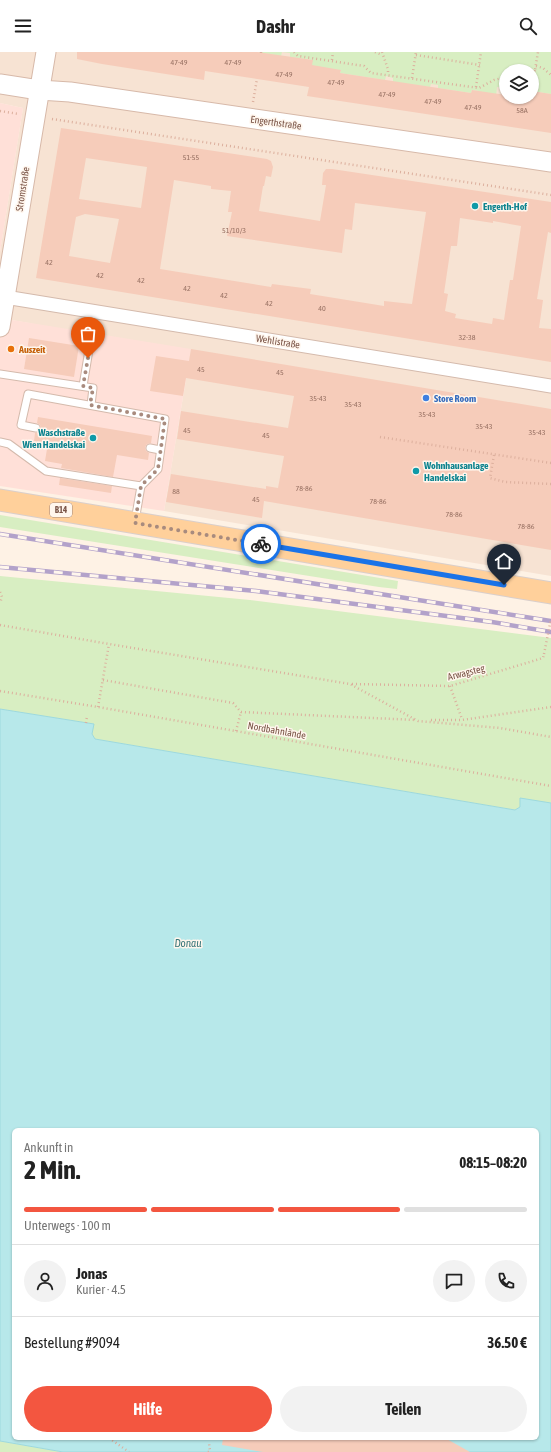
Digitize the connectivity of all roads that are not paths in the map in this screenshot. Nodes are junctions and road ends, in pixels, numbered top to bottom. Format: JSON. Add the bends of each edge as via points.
{"nodes":[{"id":1,"x":46,"y":52,"type":"edge"},
{"id":2,"x":0,"y":84,"type":"edge"},
{"id":3,"x":39,"y":90,"type":"junction"},
{"id":4,"x":551,"y":162,"type":"edge"},
{"id":5,"x":5,"y":297,"type":"junction"},
{"id":6,"x":0,"y":327,"type":"edge"},
{"id":7,"x":90,"y":344,"type":"dead end"},
{"id":8,"x":0,"y":374,"type":"edge"},
{"id":9,"x":83,"y":386,"type":"junction"},
{"id":10,"x":551,"y":386,"type":"edge"},
{"id":11,"x":90,"y":405,"type":"junction"},
{"id":12,"x":36,"y":428,"type":"dead end"},
{"id":13,"x":0,"y":442,"type":"edge"},
{"id":14,"x":150,"y":448,"type":"dead end"},
{"id":15,"x":160,"y":450,"type":"junction"},
{"id":16,"x":141,"y":486,"type":"junction"},
{"id":17,"x":0,"y":500,"type":"edge"},
{"id":18,"x":135,"y":523,"type":"junction"},
{"id":19,"x":551,"y":593,"type":"edge"}],
"edges":[{"from":1,"to":3,"type":"street","name":"Stromstraße"},
{"from":2,"to":3,"type":"street","name":"Engerthstraße"},
{"from":3,"to":4,"type":"street","name":"Engerthstraße","via":[[63,91]]},
{"from":3,"to":5,"type":"street","name":"Stromstraße"},
{"from":5,"to":6,"type":"street","name":"Stromstraße"},
{"from":5,"to":10,"type":"street","name":"Wehlistraße"},
{"from":7,"to":9,"type":"lane"},
{"from":8,"to":9,"type":"lane"},
{"from":9,"to":11,"type":"lane","via":[[93,388]]},
{"from":11,"to":12,"type":"lane","via":[[28,394],[22,425]]},
{"from":11,"to":15,"type":"lane","via":[[165,419]]},
{"from":13,"to":16,"type":"lane","via":[[9,444],[46,471]]},
{"from":14,"to":15,"type":"lane"},
{"from":15,"to":16,"type":"lane","via":[[158,469]]},
{"from":16,"to":18,"type":"lane"},
{"from":17,"to":18,"type":"main road","number":"B14"},
{"from":18,"to":19,"type":"main road","number":"B14"}]}
